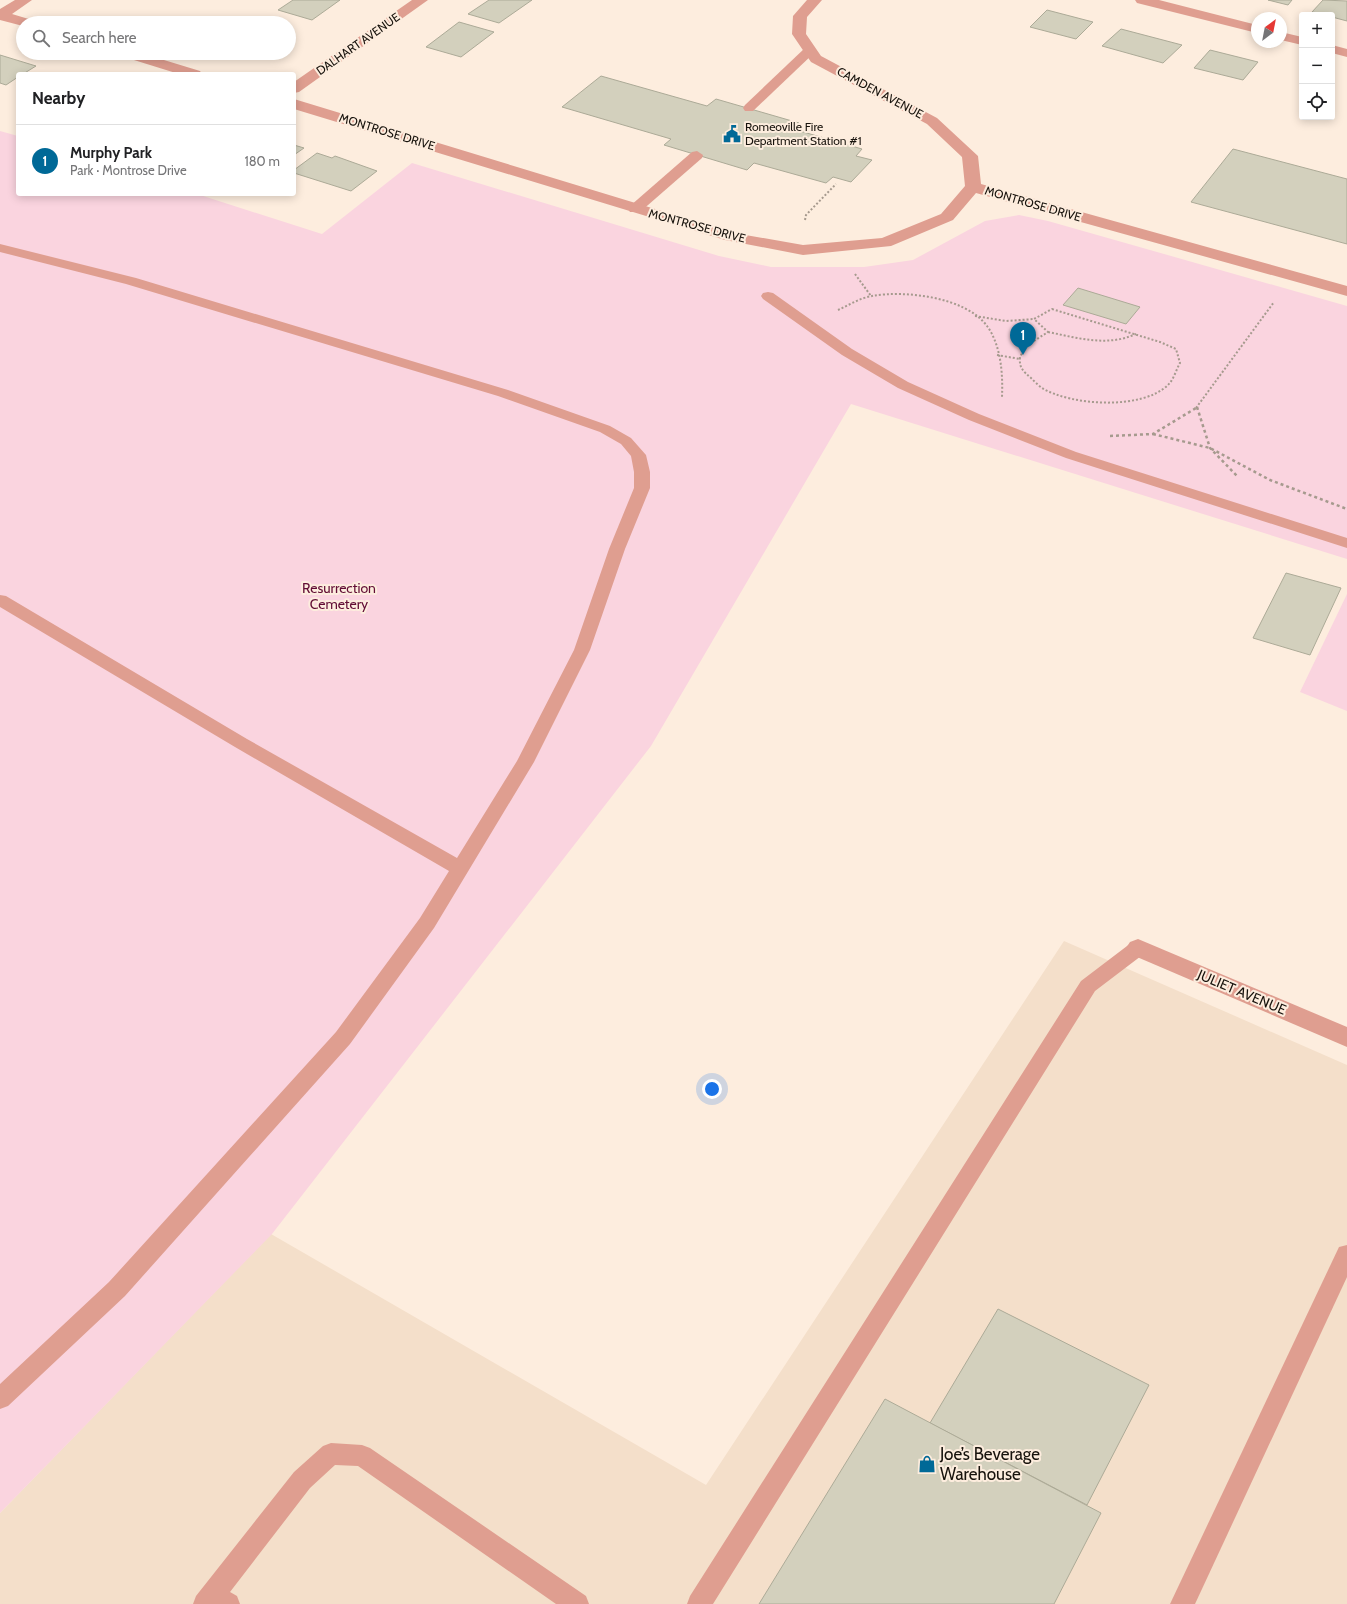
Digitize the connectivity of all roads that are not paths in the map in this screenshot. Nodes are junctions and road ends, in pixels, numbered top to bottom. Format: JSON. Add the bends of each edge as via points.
{"nodes":[{"id":1,"x":25,"y":0,"type":"edge"},
{"id":2,"x":421,"y":0,"type":"edge"},
{"id":3,"x":815,"y":0,"type":"edge"},
{"id":4,"x":1142,"y":0,"type":"edge"},
{"id":5,"x":0,"y":15,"type":"edge"},
{"id":6,"x":16,"y":20,"type":"edge"},
{"id":7,"x":1251,"y":28,"type":"edge"},
{"id":8,"x":1287,"y":37,"type":"edge"},
{"id":9,"x":1299,"y":40,"type":"edge"},
{"id":10,"x":810,"y":50,"type":"junction"},
{"id":11,"x":1335,"y":50,"type":"edge"},
{"id":12,"x":1347,"y":53,"type":"edge"},
{"id":13,"x":149,"y":60,"type":"edge"},
{"id":14,"x":188,"y":72,"type":"edge"},
{"id":15,"x":296,"y":88,"type":"edge"},
{"id":16,"x":296,"y":105,"type":"edge"},
{"id":17,"x":749,"y":108,"type":"dead end"},
{"id":18,"x":696,"y":155,"type":"dead end"},
{"id":19,"x":973,"y":187,"type":"junction"},
{"id":20,"x":635,"y":209,"type":"junction"},
{"id":21,"x":0,"y":248,"type":"edge"},
{"id":22,"x":1347,"y":291,"type":"edge"},
{"id":23,"x":768,"y":296,"type":"dead end"},
{"id":24,"x":1347,"y":543,"type":"edge"},
{"id":25,"x":0,"y":600,"type":"edge"},
{"id":26,"x":461,"y":869,"type":"junction"},
{"id":27,"x":1138,"y":948,"type":"joint"},
{"id":28,"x":1347,"y":1037,"type":"edge"},
{"id":29,"x":1347,"y":1254,"type":"edge"},
{"id":30,"x":0,"y":1398,"type":"edge"},
{"id":31,"x":215,"y":1601,"type":"edge"},
{"id":32,"x":577,"y":1604,"type":"edge"},
{"id":33,"x":699,"y":1604,"type":"edge"},
{"id":34,"x":1182,"y":1604,"type":"edge"}],
"edges":[{"from":1,"to":5,"type":"street"},
{"from":2,"to":15,"type":"street","name":"DALHART AVENUE"},
{"from":3,"to":10,"type":"street","name":"CAMDEN AVENUE","via":[[800,16],[799,34]]},
{"from":4,"to":7,"type":"street"},
{"from":5,"to":6,"type":"street"},
{"from":8,"to":9,"type":"street"},
{"from":10,"to":17,"type":"lane"},
{"from":10,"to":19,"type":"street","name":"CAMDEN AVENUE","via":[[816,59],[932,121],[970,156]]},
{"from":11,"to":12,"type":"street"},
{"from":13,"to":14,"type":"street"},
{"from":16,"to":20,"type":"street","name":"MONTROSE DRIVE"},
{"from":18,"to":20,"type":"lane"},
{"from":19,"to":20,"type":"street","name":"MONTROSE DRIVE","via":[[947,217],[885,243],[803,250],[731,237]]},
{"from":19,"to":22,"type":"street","name":"MONTROSE DRIVE"},
{"from":21,"to":26,"type":"lane","via":[[229,309],[503,394],[605,429],[626,441],[638,455],[642,488],[617,549],[582,650],[525,762]]},
{"from":23,"to":24,"type":"lane","via":[[847,352],[903,385],[974,417],[1071,455]]},
{"from":25,"to":26,"type":"lane","via":[[241,743]]},
{"from":26,"to":30,"type":"lane","via":[[427,923],[343,1038],[118,1289]]},
{"from":27,"to":28,"type":"street","name":"JULIET AVENUE"},
{"from":27,"to":33,"type":"lane","via":[[1088,986]]},
{"from":29,"to":34,"type":"lane"},
{"from":31,"to":32,"type":"lane","via":[[302,1480],[331,1454],[362,1456]]}]}
